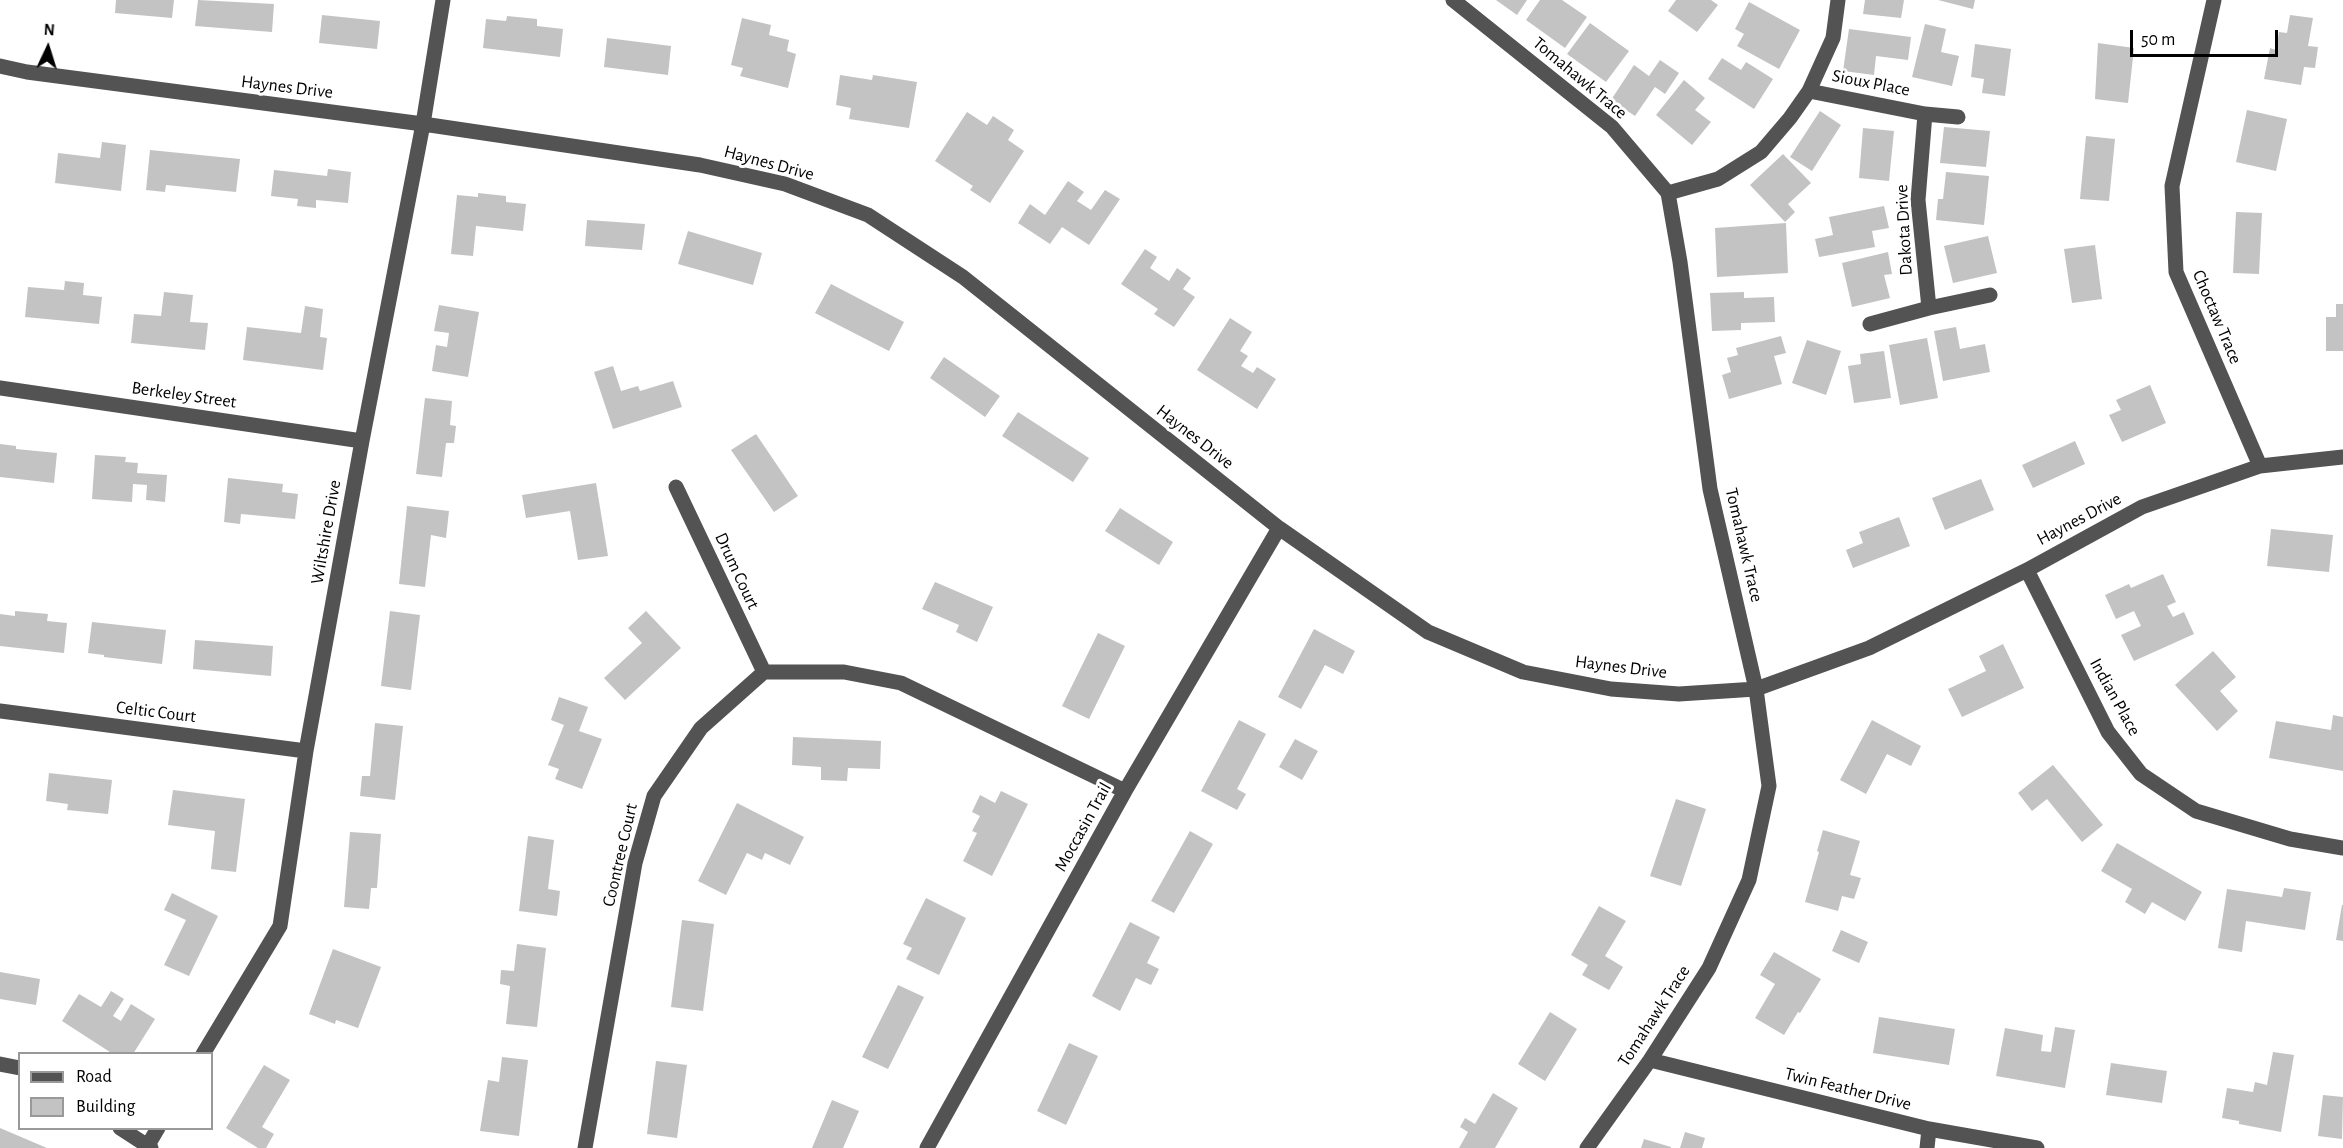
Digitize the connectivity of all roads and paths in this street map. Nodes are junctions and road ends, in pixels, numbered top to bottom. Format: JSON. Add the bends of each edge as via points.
{"nodes":[{"id":1,"x":443,"y":0,"type":"edge"},
{"id":2,"x":1455,"y":0,"type":"edge"},
{"id":3,"x":1838,"y":0,"type":"edge"},
{"id":4,"x":2214,"y":0,"type":"edge"},
{"id":5,"x":0,"y":66,"type":"edge"},
{"id":6,"x":1809,"y":91,"type":"junction"},
{"id":7,"x":1925,"y":114,"type":"junction"},
{"id":8,"x":1958,"y":117,"type":"dead end"},
{"id":9,"x":423,"y":124,"type":"junction"},
{"id":10,"x":1668,"y":193,"type":"junction"},
{"id":11,"x":1990,"y":295,"type":"dead end"},
{"id":12,"x":1929,"y":308,"type":"junction"},
{"id":13,"x":1870,"y":324,"type":"dead end"},
{"id":14,"x":0,"y":388,"type":"edge"},
{"id":15,"x":362,"y":441,"type":"junction"},
{"id":16,"x":2343,"y":457,"type":"edge"},
{"id":17,"x":2260,"y":466,"type":"junction"},
{"id":18,"x":676,"y":487,"type":"dead end"},
{"id":19,"x":1279,"y":528,"type":"junction"},
{"id":20,"x":2027,"y":570,"type":"junction"},
{"id":21,"x":764,"y":672,"type":"junction"},
{"id":22,"x":1756,"y":689,"type":"junction"},
{"id":23,"x":0,"y":711,"type":"edge"},
{"id":24,"x":306,"y":751,"type":"junction"},
{"id":25,"x":1125,"y":791,"type":"junction"},
{"id":26,"x":2343,"y":848,"type":"edge"},
{"id":27,"x":204,"y":1052,"type":"edge"},
{"id":28,"x":1650,"y":1060,"type":"junction"},
{"id":29,"x":0,"y":1064,"type":"edge"},
{"id":30,"x":18,"y":1068,"type":"edge"},
{"id":31,"x":1929,"y":1129,"type":"junction"},
{"id":32,"x":123,"y":1130,"type":"edge"},
{"id":33,"x":157,"y":1130,"type":"edge"},
{"id":34,"x":149,"y":1147,"type":"edge"},
{"id":35,"x":585,"y":1148,"type":"edge"},
{"id":36,"x":927,"y":1148,"type":"edge"},
{"id":37,"x":1587,"y":1148,"type":"edge"},
{"id":38,"x":1927,"y":1148,"type":"edge"},
{"id":39,"x":2037,"y":1148,"type":"edge"}],
"edges":[{"from":1,"to":9,"type":"street","name":"Wiltshire Drive"},
{"from":2,"to":10,"type":"street","name":"Tomahawk Trace","via":[[1612,127]]},
{"from":3,"to":6,"type":"street","via":[[1833,38]]},
{"from":4,"to":17,"type":"street","name":"Choctaw Trace","via":[[2172,186],[2176,272]]},
{"from":5,"to":9,"type":"street","name":"Haynes Drive"},
{"from":6,"to":7,"type":"street","name":"Sioux Place"},
{"from":6,"to":10,"type":"street","via":[[1761,152],[1718,179]]},
{"from":7,"to":8,"type":"street","name":"Sioux Place"},
{"from":7,"to":12,"type":"street","name":"Dakota Drive","via":[[1918,200]]},
{"from":9,"to":15,"type":"street","name":"Wiltshire Drive"},
{"from":9,"to":19,"type":"street","name":"Haynes Drive","via":[[700,165],[785,184],[868,216],[963,277]]},
{"from":10,"to":22,"type":"street","name":"Tomahawk Trace","via":[[1710,489]]},
{"from":11,"to":12,"type":"street"},
{"from":12,"to":13,"type":"street"},
{"from":14,"to":15,"type":"street","name":"Berkeley Street"},
{"from":15,"to":24,"type":"street","name":"Wiltshire Drive"},
{"from":16,"to":17,"type":"street","name":"Haynes Drive"},
{"from":17,"to":20,"type":"street","name":"Haynes Drive","via":[[2142,507]]},
{"from":18,"to":21,"type":"street","name":"Drum Court"},
{"from":19,"to":22,"type":"street","name":"Haynes Drive","via":[[1428,632],[1523,672],[1611,689],[1680,694]]},
{"from":19,"to":25,"type":"street","name":"Moccasin Trail"},
{"from":20,"to":22,"type":"street","name":"Haynes Drive","via":[[1869,648]]},
{"from":20,"to":26,"type":"street","name":"Indian Place","via":[[2108,732],[2141,774],[2196,811],[2290,839]]},
{"from":21,"to":25,"type":"street","via":[[844,672],[901,683]]},
{"from":21,"to":35,"type":"street","name":"Coontree Court","via":[[701,728],[654,796],[635,863]]},
{"from":22,"to":28,"type":"street","name":"Tomahawk Trace","via":[[1769,786],[1749,880],[1709,968]]},
{"from":23,"to":24,"type":"street","name":"Celtic Court"},
{"from":24,"to":27,"type":"street","name":"Wiltshire Drive","via":[[280,926]]},
{"from":25,"to":36,"type":"street","name":"Moccasin Trail"},
{"from":28,"to":31,"type":"street","name":"Twin Feather Drive"},
{"from":28,"to":37,"type":"street","name":"Tomahawk Trace"},
{"from":29,"to":30,"type":"street"},
{"from":31,"to":38,"type":"street"},
{"from":31,"to":39,"type":"street","name":"Twin Feather Drive"},
{"from":32,"to":34,"type":"street"},
{"from":33,"to":34,"type":"street"}]}
